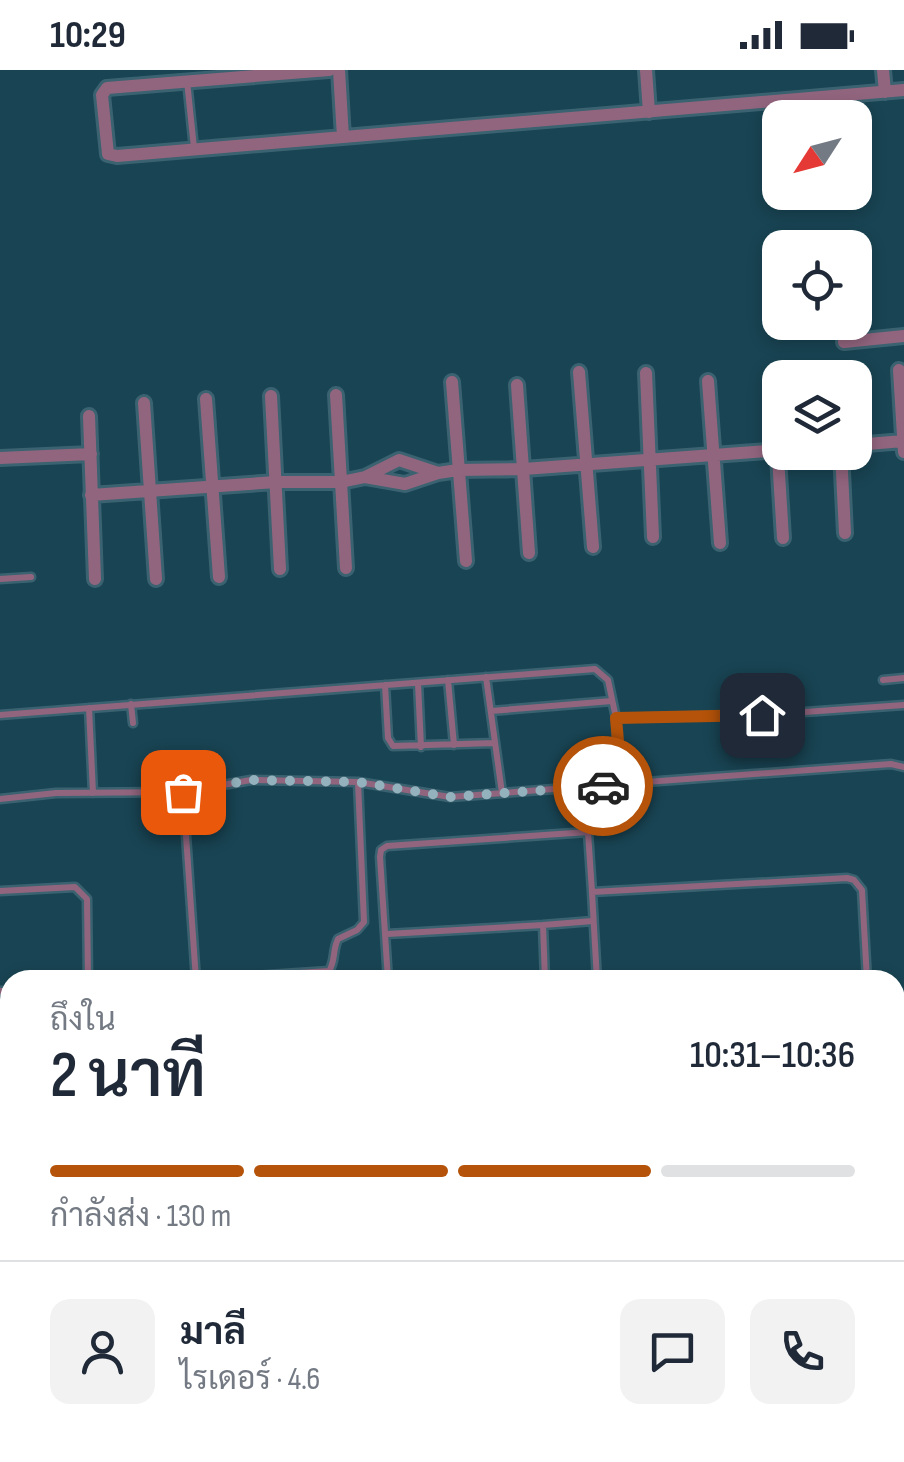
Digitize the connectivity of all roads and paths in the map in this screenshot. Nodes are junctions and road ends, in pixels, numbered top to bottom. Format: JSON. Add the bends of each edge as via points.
{"nodes":[{"id":1,"x":329,"y":70,"type":"edge"},
{"id":2,"x":339,"y":70,"type":"edge"},
{"id":3,"x":646,"y":70,"type":"edge"},
{"id":4,"x":883,"y":70,"type":"edge"},
{"id":5,"x":187,"y":80,"type":"junction"},
{"id":6,"x":904,"y":90,"type":"edge"},
{"id":7,"x":885,"y":92,"type":"junction"},
{"id":8,"x":649,"y":112,"type":"junction"},
{"id":9,"x":343,"y":138,"type":"junction"},
{"id":10,"x":194,"y":150,"type":"junction"},
{"id":11,"x":904,"y":336,"type":"edge"},
{"id":12,"x":844,"y":342,"type":"dead end"},
{"id":13,"x":899,"y":370,"type":"dead end"},
{"id":14,"x":579,"y":372,"type":"dead end"},
{"id":15,"x":646,"y":373,"type":"dead end"},
{"id":16,"x":708,"y":381,"type":"dead end"},
{"id":17,"x":452,"y":382,"type":"dead end"},
{"id":18,"x":517,"y":385,"type":"dead end"},
{"id":19,"x":336,"y":395,"type":"dead end"},
{"id":20,"x":270,"y":396,"type":"dead end"},
{"id":21,"x":206,"y":399,"type":"dead end"},
{"id":22,"x":144,"y":403,"type":"dead end"},
{"id":23,"x":89,"y":416,"type":"dead end"},
{"id":24,"x":904,"y":442,"type":"edge"},
{"id":25,"x":872,"y":444,"type":"edge"},
{"id":26,"x":762,"y":451,"type":"edge"},
{"id":27,"x":904,"y":452,"type":"edge"},
{"id":28,"x":90,"y":454,"type":"junction"},
{"id":29,"x":714,"y":454,"type":"junction"},
{"id":30,"x":0,"y":458,"type":"edge"},
{"id":31,"x":649,"y":460,"type":"junction"},
{"id":32,"x":586,"y":464,"type":"junction"},
{"id":33,"x":524,"y":469,"type":"junction"},
{"id":34,"x":458,"y":470,"type":"junction"},
{"id":35,"x":780,"y":470,"type":"edge"},
{"id":36,"x":841,"y":470,"type":"edge"},
{"id":37,"x":438,"y":472,"type":"junction"},
{"id":38,"x":365,"y":477,"type":"junction"},
{"id":39,"x":276,"y":482,"type":"junction"},
{"id":40,"x":342,"y":482,"type":"junction"},
{"id":41,"x":214,"y":486,"type":"junction"},
{"id":42,"x":150,"y":489,"type":"junction"},
{"id":43,"x":91,"y":494,"type":"junction"},
{"id":44,"x":845,"y":534,"type":"dead end"},
{"id":45,"x":653,"y":537,"type":"dead end"},
{"id":46,"x":783,"y":538,"type":"dead end"},
{"id":47,"x":720,"y":543,"type":"dead end"},
{"id":48,"x":593,"y":547,"type":"dead end"},
{"id":49,"x":529,"y":553,"type":"dead end"},
{"id":50,"x":466,"y":561,"type":"dead end"},
{"id":51,"x":346,"y":568,"type":"dead end"},
{"id":52,"x":280,"y":569,"type":"dead end"},
{"id":53,"x":31,"y":576,"type":"dead end"},
{"id":54,"x":218,"y":577,"type":"dead end"},
{"id":55,"x":94,"y":578,"type":"dead end"},
{"id":56,"x":0,"y":579,"type":"edge"},
{"id":57,"x":156,"y":579,"type":"dead end"},
{"id":58,"x":486,"y":678,"type":"junction"},
{"id":59,"x":904,"y":678,"type":"edge"},
{"id":60,"x":448,"y":680,"type":"junction"},
{"id":61,"x":884,"y":680,"type":"dead end"},
{"id":62,"x":418,"y":683,"type":"junction"},
{"id":63,"x":386,"y":685,"type":"junction"},
{"id":64,"x":612,"y":701,"type":"junction"},
{"id":65,"x":131,"y":704,"type":"junction"},
{"id":66,"x":904,"y":706,"type":"edge"},
{"id":67,"x":89,"y":708,"type":"junction"},
{"id":68,"x":490,"y":711,"type":"junction"},
{"id":69,"x":0,"y":715,"type":"edge"},
{"id":70,"x":616,"y":718,"type":"junction"},
{"id":71,"x":133,"y":724,"type":"dead end"},
{"id":72,"x":495,"y":743,"type":"junction"},
{"id":73,"x":454,"y":745,"type":"junction"},
{"id":74,"x":421,"y":747,"type":"junction"},
{"id":75,"x":904,"y":758,"type":"edge"},
{"id":76,"x":892,"y":764,"type":"junction"},
{"id":77,"x":904,"y":767,"type":"edge"},
{"id":78,"x":358,"y":782,"type":"junction"},
{"id":79,"x":619,"y":784,"type":"junction"},
{"id":80,"x":585,"y":787,"type":"junction"},
{"id":81,"x":183,"y":792,"type":"junction"},
{"id":82,"x":93,"y":793,"type":"junction"},
{"id":83,"x":502,"y":793,"type":"junction"},
{"id":84,"x":0,"y":799,"type":"edge"},
{"id":85,"x":588,"y":832,"type":"junction"},
{"id":86,"x":0,"y":891,"type":"edge"},
{"id":87,"x":592,"y":892,"type":"junction"},
{"id":88,"x":593,"y":921,"type":"junction"},
{"id":89,"x":544,"y":926,"type":"junction"},
{"id":90,"x":387,"y":934,"type":"junction"},
{"id":91,"x":88,"y":970,"type":"edge"},
{"id":92,"x":195,"y":970,"type":"edge"},
{"id":93,"x":330,"y":970,"type":"edge"},
{"id":94,"x":388,"y":970,"type":"edge"},
{"id":95,"x":545,"y":970,"type":"edge"},
{"id":96,"x":596,"y":970,"type":"edge"},
{"id":97,"x":866,"y":970,"type":"edge"}],
"edges":[{"from":1,"to":5,"type":"street"},
{"from":2,"to":9,"type":"street"},
{"from":3,"to":8,"type":"street"},
{"from":4,"to":7,"type":"street"},
{"from":5,"to":10,"type":"lane"},
{"from":5,"to":10,"type":"street","via":[[104,90],[106,147],[117,156]]},
{"from":6,"to":7,"type":"street"},
{"from":7,"to":8,"type":"street"},
{"from":8,"to":9,"type":"street"},
{"from":9,"to":10,"type":"street"},
{"from":11,"to":12,"type":"street"},
{"from":13,"to":24,"type":"street"},
{"from":14,"to":32,"type":"street"},
{"from":15,"to":31,"type":"street"},
{"from":16,"to":29,"type":"street"},
{"from":17,"to":34,"type":"street"},
{"from":18,"to":33,"type":"street"},
{"from":19,"to":40,"type":"street"},
{"from":20,"to":39,"type":"street"},
{"from":21,"to":41,"type":"street"},
{"from":22,"to":42,"type":"street"},
{"from":23,"to":28,"type":"street"},
{"from":24,"to":25,"type":"street"},
{"from":24,"to":27,"type":"street"},
{"from":26,"to":29,"type":"street"},
{"from":28,"to":30,"type":"street"},
{"from":28,"to":43,"type":"street"},
{"from":29,"to":31,"type":"street"},
{"from":29,"to":47,"type":"street"},
{"from":31,"to":32,"type":"street"},
{"from":31,"to":45,"type":"street"},
{"from":32,"to":33,"type":"street"},
{"from":32,"to":48,"type":"street"},
{"from":33,"to":34,"type":"street"},
{"from":33,"to":49,"type":"street"},
{"from":34,"to":37,"type":"street"},
{"from":34,"to":50,"type":"street"},
{"from":35,"to":46,"type":"street"},
{"from":36,"to":44,"type":"street"},
{"from":37,"to":38,"type":"street","via":[[405,484]]},
{"from":37,"to":38,"type":"street","via":[[398,460]]},
{"from":38,"to":40,"type":"street"},
{"from":39,"to":40,"type":"street"},
{"from":39,"to":41,"type":"street"},
{"from":39,"to":52,"type":"street"},
{"from":40,"to":51,"type":"street"},
{"from":41,"to":42,"type":"street"},
{"from":41,"to":54,"type":"street"},
{"from":42,"to":43,"type":"street"},
{"from":42,"to":57,"type":"street"},
{"from":43,"to":55,"type":"street"},
{"from":53,"to":56,"type":"lane"},
{"from":58,"to":60,"type":"lane"},
{"from":58,"to":64,"type":"lane","via":[[594,670],[608,680]]},
{"from":58,"to":68,"type":"lane"},
{"from":59,"to":61,"type":"lane"},
{"from":60,"to":62,"type":"lane"},
{"from":60,"to":73,"type":"lane"},
{"from":62,"to":63,"type":"lane"},
{"from":62,"to":74,"type":"lane"},
{"from":63,"to":65,"type":"lane"},
{"from":63,"to":74,"type":"lane","via":[[388,738],[393,746]]},
{"from":64,"to":68,"type":"lane"},
{"from":64,"to":70,"type":"lane"},
{"from":65,"to":67,"type":"lane"},
{"from":65,"to":71,"type":"lane"},
{"from":66,"to":70,"type":"lane"},
{"from":67,"to":69,"type":"lane"},
{"from":67,"to":82,"type":"lane"},
{"from":68,"to":72,"type":"lane"},
{"from":70,"to":79,"type":"lane"},
{"from":72,"to":73,"type":"lane"},
{"from":72,"to":83,"type":"lane"},
{"from":73,"to":74,"type":"lane"},
{"from":75,"to":76,"type":"lane"},
{"from":76,"to":77,"type":"lane"},
{"from":76,"to":79,"type":"lane"},
{"from":78,"to":81,"type":"lane","via":[[251,780]]},
{"from":78,"to":83,"type":"lane","via":[[450,797]]},
{"from":78,"to":93,"type":"lane","via":[[364,922],[338,940]]},
{"from":79,"to":80,"type":"lane"},
{"from":80,"to":83,"type":"lane"},
{"from":80,"to":85,"type":"lane"},
{"from":81,"to":82,"type":"lane"},
{"from":81,"to":92,"type":"lane"},
{"from":82,"to":84,"type":"lane"},
{"from":85,"to":87,"type":"lane"},
{"from":85,"to":90,"type":"lane","via":[[387,846],[380,857]]},
{"from":86,"to":91,"type":"lane","via":[[75,886],[83,892]]},
{"from":87,"to":88,"type":"lane"},
{"from":87,"to":97,"type":"lane","via":[[854,880],[862,890]]},
{"from":88,"to":89,"type":"lane"},
{"from":88,"to":96,"type":"lane"},
{"from":89,"to":90,"type":"lane"},
{"from":89,"to":95,"type":"lane"},
{"from":90,"to":94,"type":"lane"}]}
